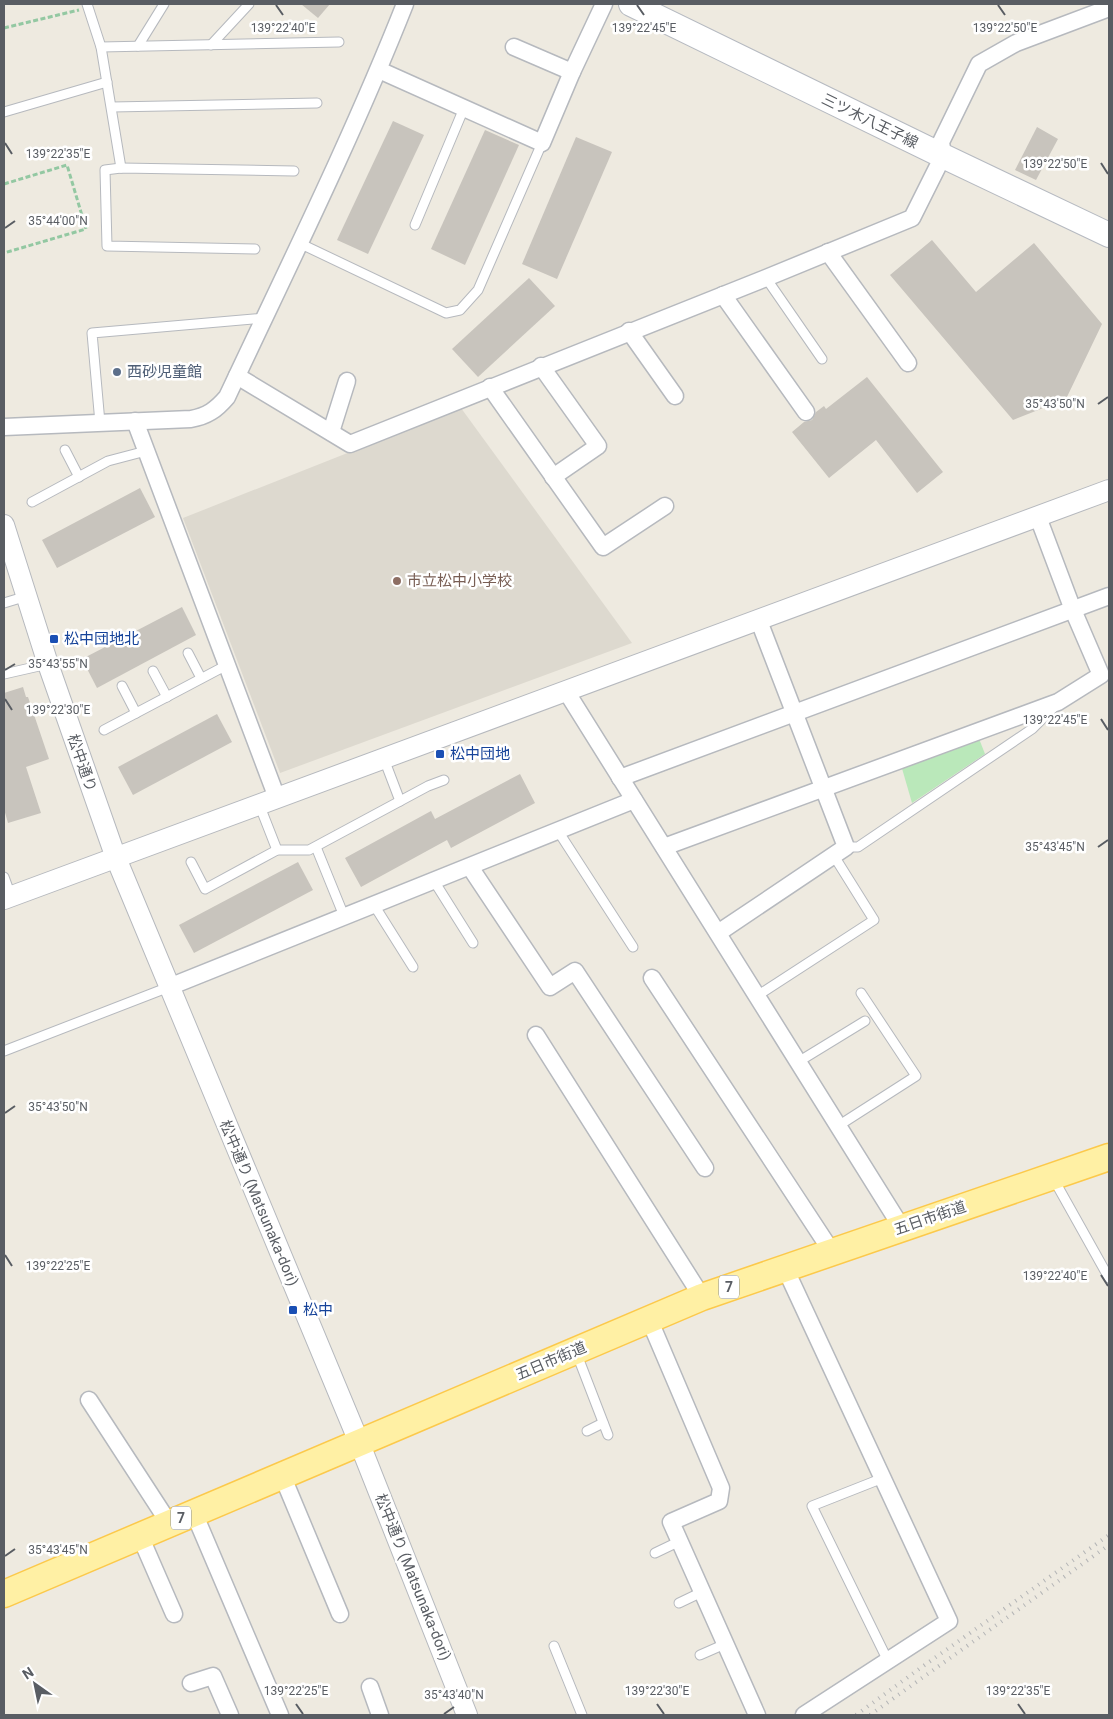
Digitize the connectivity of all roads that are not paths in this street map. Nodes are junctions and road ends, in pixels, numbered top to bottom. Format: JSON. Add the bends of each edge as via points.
{"nodes":[{"id":1,"x":164,"y":4,"type":"edge"},
{"id":2,"x":249,"y":4,"type":"edge"},
{"id":3,"x":405,"y":4,"type":"edge"},
{"id":4,"x":604,"y":4,"type":"edge"},
{"id":5,"x":631,"y":4,"type":"edge"},
{"id":6,"x":87,"y":6,"type":"edge"},
{"id":7,"x":1109,"y":8,"type":"edge"},
{"id":8,"x":339,"y":42,"type":"dead end"},
{"id":9,"x":211,"y":44,"type":"junction"},
{"id":10,"x":138,"y":46,"type":"junction"},
{"id":11,"x":101,"y":47,"type":"junction"},
{"id":12,"x":514,"y":47,"type":"dead end"},
{"id":13,"x":379,"y":70,"type":"junction"},
{"id":14,"x":572,"y":72,"type":"junction"},
{"id":15,"x":107,"y":82,"type":"junction"},
{"id":16,"x":317,"y":103,"type":"dead end"},
{"id":17,"x":112,"y":107,"type":"junction"},
{"id":18,"x":464,"y":108,"type":"junction"},
{"id":19,"x":4,"y":112,"type":"edge"},
{"id":20,"x":542,"y":143,"type":"junction"},
{"id":21,"x":943,"y":156,"type":"junction"},
{"id":22,"x":121,"y":168,"type":"junction"},
{"id":23,"x":294,"y":171,"type":"dead end"},
{"id":24,"x":415,"y":225,"type":"dead end"},
{"id":25,"x":1109,"y":235,"type":"edge"},
{"id":26,"x":299,"y":243,"type":"junction"},
{"id":27,"x":254,"y":249,"type":"dead end"},
{"id":28,"x":828,"y":252,"type":"junction"},
{"id":29,"x":766,"y":278,"type":"junction"},
{"id":30,"x":723,"y":295,"type":"junction"},
{"id":31,"x":265,"y":318,"type":"junction"},
{"id":32,"x":629,"y":331,"type":"junction"},
{"id":33,"x":822,"y":359,"type":"dead end"},
{"id":34,"x":908,"y":363,"type":"dead end"},
{"id":35,"x":541,"y":366,"type":"junction"},
{"id":36,"x":237,"y":376,"type":"junction"},
{"id":37,"x":347,"y":381,"type":"dead end"},
{"id":38,"x":490,"y":388,"type":"junction"},
{"id":39,"x":676,"y":396,"type":"dead end"},
{"id":40,"x":806,"y":412,"type":"dead end"},
{"id":41,"x":135,"y":421,"type":"junction"},
{"id":42,"x":100,"y":423,"type":"junction"},
{"id":43,"x":4,"y":427,"type":"edge"},
{"id":44,"x":331,"y":432,"type":"junction"},
{"id":45,"x":65,"y":450,"type":"dead end"},
{"id":46,"x":146,"y":451,"type":"junction"},
{"id":47,"x":79,"y":477,"type":"junction"},
{"id":48,"x":553,"y":477,"type":"junction"},
{"id":49,"x":1109,"y":490,"type":"edge"},
{"id":50,"x":32,"y":502,"type":"dead end"},
{"id":51,"x":665,"y":506,"type":"dead end"},
{"id":52,"x":1038,"y":517,"type":"junction"},
{"id":53,"x":4,"y":527,"type":"edge"},
{"id":54,"x":27,"y":596,"type":"junction"},
{"id":55,"x":1109,"y":596,"type":"edge"},
{"id":56,"x":4,"y":603,"type":"edge"},
{"id":57,"x":1073,"y":610,"type":"junction"},
{"id":58,"x":759,"y":621,"type":"junction"},
{"id":59,"x":188,"y":653,"type":"dead end"},
{"id":60,"x":48,"y":664,"type":"junction"},
{"id":61,"x":227,"y":664,"type":"junction"},
{"id":62,"x":154,"y":671,"type":"dead end"},
{"id":63,"x":4,"y":674,"type":"edge"},
{"id":64,"x":201,"y":678,"type":"junction"},
{"id":65,"x":122,"y":686,"type":"dead end"},
{"id":66,"x":566,"y":691,"type":"junction"},
{"id":67,"x":167,"y":697,"type":"junction"},
{"id":68,"x":1058,"y":702,"type":"junction"},
{"id":69,"x":795,"y":712,"type":"junction"},
{"id":70,"x":136,"y":713,"type":"junction"},
{"id":71,"x":104,"y":730,"type":"dead end"},
{"id":72,"x":384,"y":759,"type":"junction"},
{"id":73,"x":620,"y":778,"type":"junction"},
{"id":74,"x":444,"y":780,"type":"dead end"},
{"id":75,"x":824,"y":788,"type":"junction"},
{"id":76,"x":634,"y":800,"type":"junction"},
{"id":77,"x":268,"y":801,"type":"junction"},
{"id":78,"x":400,"y":802,"type":"junction"},
{"id":79,"x":558,"y":831,"type":"junction"},
{"id":80,"x":316,"y":847,"type":"junction"},
{"id":81,"x":664,"y":847,"type":"junction"},
{"id":82,"x":277,"y":850,"type":"junction"},
{"id":83,"x":840,"y":852,"type":"junction"},
{"id":84,"x":116,"y":858,"type":"junction"},
{"id":85,"x":191,"y":862,"type":"dead end"},
{"id":86,"x":470,"y":867,"type":"junction"},
{"id":87,"x":4,"y":877,"type":"edge"},
{"id":88,"x":434,"y":881,"type":"junction"},
{"id":89,"x":7,"y":898,"type":"edge"},
{"id":90,"x":374,"y":905,"type":"junction"},
{"id":91,"x":344,"y":916,"type":"junction"},
{"id":92,"x":718,"y":933,"type":"junction"},
{"id":93,"x":473,"y":943,"type":"dead end"},
{"id":94,"x":633,"y":947,"type":"dead end"},
{"id":95,"x":413,"y":968,"type":"dead end"},
{"id":96,"x":652,"y":978,"type":"dead end"},
{"id":97,"x":169,"y":987,"type":"junction"},
{"id":98,"x":861,"y":993,"type":"dead end"},
{"id":99,"x":757,"y":996,"type":"junction"},
{"id":100,"x":865,"y":1021,"type":"dead end"},
{"id":101,"x":536,"y":1034,"type":"dead end"},
{"id":102,"x":4,"y":1051,"type":"edge"},
{"id":103,"x":798,"y":1062,"type":"junction"},
{"id":104,"x":838,"y":1126,"type":"junction"},
{"id":105,"x":1109,"y":1157,"type":"edge"},
{"id":106,"x":705,"y":1168,"type":"dead end"},
{"id":107,"x":1052,"y":1177,"type":"junction"},
{"id":108,"x":902,"y":1228,"type":"junction"},
{"id":109,"x":832,"y":1252,"type":"junction"},
{"id":110,"x":785,"y":1268,"type":"junction"},
{"id":111,"x":1109,"y":1278,"type":"edge"},
{"id":112,"x":702,"y":1297,"type":"junction"},
{"id":113,"x":649,"y":1319,"type":"junction"},
{"id":114,"x":575,"y":1350,"type":"junction"},
{"id":115,"x":89,"y":1400,"type":"dead end"},
{"id":116,"x":603,"y":1423,"type":"junction"},
{"id":117,"x":587,"y":1431,"type":"dead end"},
{"id":118,"x":608,"y":1435,"type":"dead end"},
{"id":119,"x":359,"y":1442,"type":"junction"},
{"id":120,"x":282,"y":1476,"type":"junction"},
{"id":121,"x":883,"y":1478,"type":"junction"},
{"id":122,"x":194,"y":1513,"type":"junction"},
{"id":123,"x":169,"y":1523,"type":"junction"},
{"id":124,"x":140,"y":1536,"type":"junction"},
{"id":125,"x":680,"y":1541,"type":"junction"},
{"id":126,"x":655,"y":1553,"type":"dead end"},
{"id":127,"x":702,"y":1592,"type":"junction"},
{"id":128,"x":4,"y":1594,"type":"edge"},
{"id":129,"x":679,"y":1603,"type":"dead end"},
{"id":130,"x":174,"y":1614,"type":"dead end"},
{"id":131,"x":340,"y":1614,"type":"dead end"},
{"id":132,"x":725,"y":1644,"type":"junction"},
{"id":133,"x":554,"y":1646,"type":"dead end"},
{"id":134,"x":700,"y":1655,"type":"dead end"},
{"id":135,"x":888,"y":1661,"type":"junction"},
{"id":136,"x":191,"y":1684,"type":"dead end"},
{"id":137,"x":370,"y":1687,"type":"dead end"},
{"id":138,"x":375,"y":1709,"type":"edge"},
{"id":139,"x":230,"y":1715,"type":"edge"},
{"id":140,"x":280,"y":1715,"type":"edge"},
{"id":141,"x":468,"y":1715,"type":"edge"},
{"id":142,"x":582,"y":1715,"type":"edge"},
{"id":143,"x":757,"y":1715,"type":"edge"},
{"id":144,"x":804,"y":1715,"type":"edge"}],
"edges":[{"from":1,"to":10,"type":"lane"},
{"from":2,"to":9,"type":"lane"},
{"from":3,"to":13,"type":"street"},
{"from":4,"to":14,"type":"street"},
{"from":5,"to":21,"type":"main road","name":"三ツ木八王子線"},
{"from":6,"to":11,"type":"lane"},
{"from":7,"to":21,"type":"street","via":[[1016,43],[979,64],[941,142]]},
{"from":8,"to":9,"type":"lane"},
{"from":9,"to":10,"type":"lane"},
{"from":10,"to":11,"type":"lane"},
{"from":11,"to":15,"type":"lane"},
{"from":12,"to":14,"type":"street"},
{"from":13,"to":18,"type":"street"},
{"from":13,"to":26,"type":"street"},
{"from":14,"to":20,"type":"street"},
{"from":15,"to":17,"type":"lane"},
{"from":15,"to":19,"type":"lane"},
{"from":16,"to":17,"type":"lane"},
{"from":17,"to":22,"type":"lane"},
{"from":18,"to":20,"type":"street"},
{"from":18,"to":24,"type":"lane"},
{"from":20,"to":26,"type":"lane","via":[[478,290],[460,310],[446,313]]},
{"from":21,"to":25,"type":"main road","name":"三ツ木八王子線"},
{"from":21,"to":28,"type":"street","via":[[912,218]]},
{"from":22,"to":23,"type":"lane"},
{"from":22,"to":27,"type":"lane","via":[[105,170],[107,246]]},
{"from":26,"to":31,"type":"street"},
{"from":28,"to":29,"type":"street"},
{"from":28,"to":34,"type":"street"},
{"from":29,"to":30,"type":"street"},
{"from":29,"to":33,"type":"lane"},
{"from":30,"to":32,"type":"street"},
{"from":30,"to":40,"type":"street"},
{"from":31,"to":36,"type":"street"},
{"from":31,"to":42,"type":"lane","via":[[92,333]]},
{"from":32,"to":35,"type":"street"},
{"from":32,"to":39,"type":"street"},
{"from":35,"to":38,"type":"street"},
{"from":35,"to":48,"type":"street","via":[[598,446]]},
{"from":36,"to":41,"type":"street","via":[[227,397],[210,414],[191,419]]},
{"from":36,"to":44,"type":"street"},
{"from":37,"to":44,"type":"street"},
{"from":38,"to":44,"type":"street","via":[[350,444]]},
{"from":38,"to":48,"type":"street"},
{"from":41,"to":42,"type":"street"},
{"from":41,"to":46,"type":"street"},
{"from":42,"to":43,"type":"street"},
{"from":45,"to":47,"type":"lane"},
{"from":46,"to":47,"type":"lane","via":[[108,461]]},
{"from":46,"to":61,"type":"street"},
{"from":47,"to":50,"type":"lane"},
{"from":48,"to":51,"type":"street","via":[[603,547]]},
{"from":49,"to":52,"type":"street"},
{"from":52,"to":57,"type":"street"},
{"from":52,"to":58,"type":"street"},
{"from":53,"to":54,"type":"street","name":"松中通り"},
{"from":54,"to":56,"type":"lane"},
{"from":54,"to":60,"type":"street","name":"松中通り"},
{"from":55,"to":57,"type":"street"},
{"from":57,"to":68,"type":"street","via":[[1101,675]]},
{"from":57,"to":69,"type":"street"},
{"from":58,"to":66,"type":"street"},
{"from":58,"to":69,"type":"street"},
{"from":59,"to":64,"type":"lane"},
{"from":60,"to":63,"type":"lane"},
{"from":60,"to":84,"type":"street","name":"松中通り"},
{"from":61,"to":64,"type":"lane"},
{"from":61,"to":77,"type":"street"},
{"from":62,"to":67,"type":"lane"},
{"from":64,"to":67,"type":"lane"},
{"from":65,"to":70,"type":"lane"},
{"from":66,"to":72,"type":"street"},
{"from":66,"to":73,"type":"street"},
{"from":67,"to":70,"type":"lane"},
{"from":68,"to":75,"type":"street"},
{"from":68,"to":83,"type":"lane","via":[[1032,729],[858,847]]},
{"from":69,"to":73,"type":"street"},
{"from":69,"to":75,"type":"street"},
{"from":70,"to":71,"type":"lane"},
{"from":72,"to":77,"type":"street"},
{"from":72,"to":78,"type":"lane"},
{"from":73,"to":76,"type":"street"},
{"from":74,"to":78,"type":"lane"},
{"from":75,"to":81,"type":"street"},
{"from":75,"to":83,"type":"street"},
{"from":76,"to":79,"type":"street"},
{"from":76,"to":81,"type":"street"},
{"from":77,"to":82,"type":"lane"},
{"from":77,"to":84,"type":"street"},
{"from":78,"to":80,"type":"lane"},
{"from":79,"to":86,"type":"street"},
{"from":79,"to":94,"type":"lane"},
{"from":80,"to":82,"type":"lane","via":[[310,850]]},
{"from":80,"to":91,"type":"lane"},
{"from":81,"to":92,"type":"street"},
{"from":82,"to":85,"type":"lane","via":[[205,890]]},
{"from":83,"to":92,"type":"street"},
{"from":83,"to":99,"type":"lane","via":[[874,920]]},
{"from":84,"to":89,"type":"street"},
{"from":84,"to":97,"type":"street","name":"松中通り (Matsunaka-dori)"},
{"from":86,"to":88,"type":"street"},
{"from":86,"to":106,"type":"street","via":[[550,987],[575,971]]},
{"from":87,"to":89,"type":"lane"},
{"from":88,"to":90,"type":"street"},
{"from":88,"to":93,"type":"lane"},
{"from":90,"to":91,"type":"street"},
{"from":90,"to":95,"type":"lane"},
{"from":91,"to":97,"type":"street"},
{"from":92,"to":99,"type":"street"},
{"from":96,"to":109,"type":"street"},
{"from":97,"to":102,"type":"lane"},
{"from":97,"to":119,"type":"street","name":"松中通り (Matsunaka-dori)"},
{"from":98,"to":104,"type":"lane","via":[[916,1076]]},
{"from":99,"to":103,"type":"street"},
{"from":100,"to":103,"type":"lane"},
{"from":101,"to":112,"type":"street"},
{"from":103,"to":104,"type":"street"},
{"from":104,"to":108,"type":"street"},
{"from":105,"to":107,"type":"main road","name":"五日市街道","number":"7"},
{"from":107,"to":108,"type":"main road","name":"五日市街道","number":"7"},
{"from":107,"to":111,"type":"lane"},
{"from":108,"to":109,"type":"main road","name":"五日市街道","number":"7"},
{"from":109,"to":110,"type":"main road","name":"五日市街道","number":"7"},
{"from":110,"to":112,"type":"main road","name":"五日市街道","number":"7"},
{"from":110,"to":121,"type":"street"},
{"from":112,"to":113,"type":"main road","name":"五日市街道","number":"7"},
{"from":113,"to":114,"type":"main road","name":"五日市街道","number":"7"},
{"from":113,"to":125,"type":"street","via":[[721,1488],[719,1501],[672,1522]]},
{"from":114,"to":116,"type":"lane"},
{"from":114,"to":119,"type":"main road","name":"五日市街道","number":"7"},
{"from":115,"to":123,"type":"street"},
{"from":116,"to":117,"type":"lane"},
{"from":116,"to":118,"type":"lane"},
{"from":119,"to":120,"type":"main road","name":"五日市街道","number":"7"},
{"from":119,"to":141,"type":"street","name":"松中通り (Matsunaka-dori)"},
{"from":120,"to":122,"type":"main road","name":"五日市街道","number":"7"},
{"from":120,"to":131,"type":"street"},
{"from":121,"to":135,"type":"street","via":[[949,1622]]},
{"from":121,"to":135,"type":"lane","via":[[812,1506]]},
{"from":122,"to":123,"type":"main road","name":"五日市街道","number":"7"},
{"from":122,"to":140,"type":"street"},
{"from":123,"to":124,"type":"main road","name":"五日市街道","number":"7"},
{"from":124,"to":128,"type":"main road","name":"五日市街道","number":"7"},
{"from":124,"to":130,"type":"street"},
{"from":125,"to":126,"type":"lane"},
{"from":125,"to":127,"type":"street"},
{"from":127,"to":129,"type":"lane"},
{"from":127,"to":132,"type":"street"},
{"from":132,"to":134,"type":"lane"},
{"from":132,"to":143,"type":"street"},
{"from":133,"to":142,"type":"lane"},
{"from":135,"to":144,"type":"street"},
{"from":136,"to":139,"type":"street","via":[[213,1676]]},
{"from":137,"to":138,"type":"street"}]}
